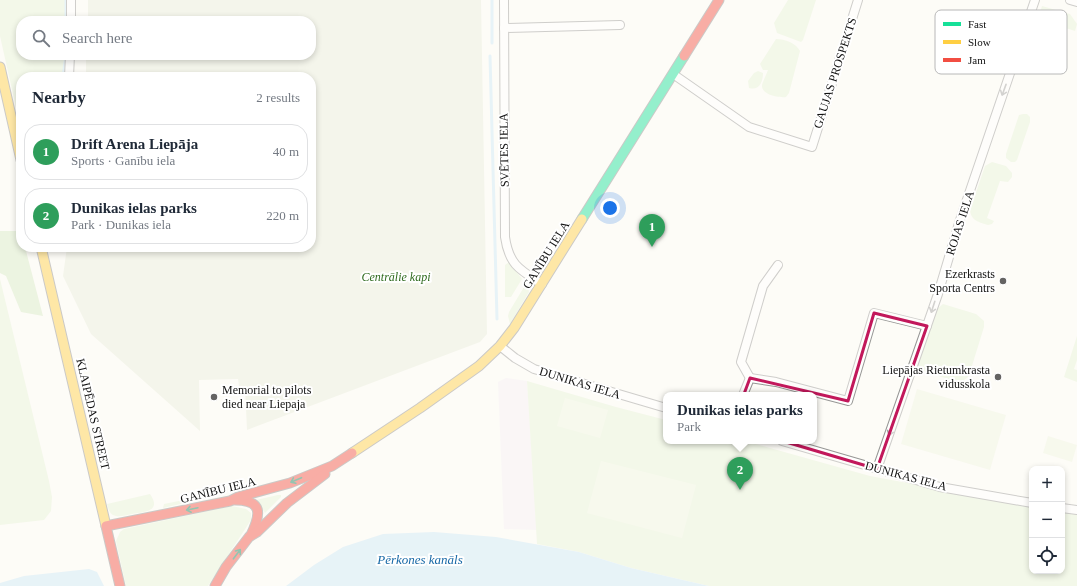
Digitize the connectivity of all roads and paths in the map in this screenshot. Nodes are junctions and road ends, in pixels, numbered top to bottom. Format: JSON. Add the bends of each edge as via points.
{"nodes":[{"id":1,"x":71,"y":0,"type":"edge"},
{"id":2,"x":504,"y":0,"type":"edge"},
{"id":3,"x":719,"y":0,"type":"edge"},
{"id":4,"x":858,"y":0,"type":"edge"},
{"id":5,"x":1035,"y":0,"type":"edge"},
{"id":6,"x":1070,"y":0,"type":"edge"},
{"id":7,"x":1077,"y":2,"type":"edge"},
{"id":8,"x":1032,"y":10,"type":"edge"},
{"id":9,"x":71,"y":16,"type":"edge"},
{"id":10,"x":620,"y":25,"type":"dead end"},
{"id":11,"x":504,"y":28,"type":"junction"},
{"id":12,"x":70,"y":60,"type":"edge"},
{"id":13,"x":0,"y":67,"type":"edge"},
{"id":14,"x":68,"y":72,"type":"edge"},
{"id":15,"x":673,"y":74,"type":"junction"},
{"id":16,"x":1010,"y":74,"type":"edge"},
{"id":17,"x":16,"y":138,"type":"edge"},
{"id":18,"x":42,"y":252,"type":"edge"},
{"id":19,"x":778,"y":264,"type":"dead end"},
{"id":20,"x":542,"y":284,"type":"junction"},
{"id":21,"x":926,"y":326,"type":"junction"},
{"id":22,"x":500,"y":346,"type":"junction"},
{"id":23,"x":750,"y":378,"type":"junction"},
{"id":24,"x":744,"y":392,"type":"edge"},
{"id":25,"x":814,"y":392,"type":"edge"},
{"id":26,"x":817,"y":393,"type":"edge"},
{"id":27,"x":663,"y":407,"type":"edge"},
{"id":28,"x":792,"y":444,"type":"edge"},
{"id":29,"x":332,"y":466,"type":"junction"},
{"id":30,"x":877,"y":469,"type":"junction"},
{"id":31,"x":230,"y":500,"type":"junction"},
{"id":32,"x":1029,"y":502,"type":"edge"},
{"id":33,"x":1065,"y":508,"type":"edge"},
{"id":34,"x":1077,"y":510,"type":"edge"},
{"id":35,"x":106,"y":526,"type":"junction"},
{"id":36,"x":249,"y":537,"type":"junction"},
{"id":37,"x":120,"y":586,"type":"edge"},
{"id":38,"x":214,"y":586,"type":"edge"}],
"edges":[{"from":1,"to":9,"type":"street"},
{"from":2,"to":11,"type":"street","name":"SVĒTES IELA"},
{"from":3,"to":15,"type":"main road","name":"GANĪBU IELA"},
{"from":4,"to":15,"type":"street","name":"GAUJAS PROSPEKTS","via":[[812,147],[749,127]]},
{"from":5,"to":8,"type":"street","name":"ROJAS IELA","one_way":true},
{"from":6,"to":7,"type":"street"},
{"from":10,"to":11,"type":"street"},
{"from":11,"to":20,"type":"street","name":"SVĒTES IELA","via":[[507,250],[520,270]]},
{"from":12,"to":14,"type":"street"},
{"from":13,"to":17,"type":"main road"},
{"from":15,"to":20,"type":"main road","name":"GANĪBU IELA"},
{"from":16,"to":21,"type":"street","name":"ROJAS IELA","one_way":true},
{"from":18,"to":35,"type":"main road","name":"KLAIPĒDAS STREET"},
{"from":19,"to":23,"type":"street","via":[[763,286],[741,362]]},
{"from":20,"to":22,"type":"main road","name":"GANĪBU IELA"},
{"from":21,"to":26,"type":"street","via":[[874,313],[848,401]]},
{"from":21,"to":30,"type":"street","name":"ROJAS IELA","one_way":true},
{"from":22,"to":27,"type":"street","name":"DUNIKAS IELA","via":[[534,369]]},
{"from":22,"to":29,"type":"main road","name":"GANĪBU IELA","via":[[473,370],[420,408]]},
{"from":23,"to":24,"type":"street"},
{"from":23,"to":25,"type":"street"},
{"from":28,"to":30,"type":"street","name":"DUNIKAS IELA"},
{"from":29,"to":31,"type":"main road","name":"GANĪBU IELA","one_way":true,"via":[[290,483]]},
{"from":29,"to":36,"type":"main road","name":"GANĪBU IELA"},
{"from":30,"to":32,"type":"street","name":"DUNIKAS IELA","via":[[940,487]]},
{"from":31,"to":35,"type":"main road","name":"GANĪBU IELA","one_way":true},
{"from":31,"to":36,"type":"main road","via":[[243,499],[253,503],[258,510],[258,522]]},
{"from":33,"to":34,"type":"street"},
{"from":35,"to":37,"type":"main road","name":"KLAIPĒDAS STREET"},
{"from":38,"to":36,"type":"main road","name":"GANĪBU IELA","one_way":true}]}
